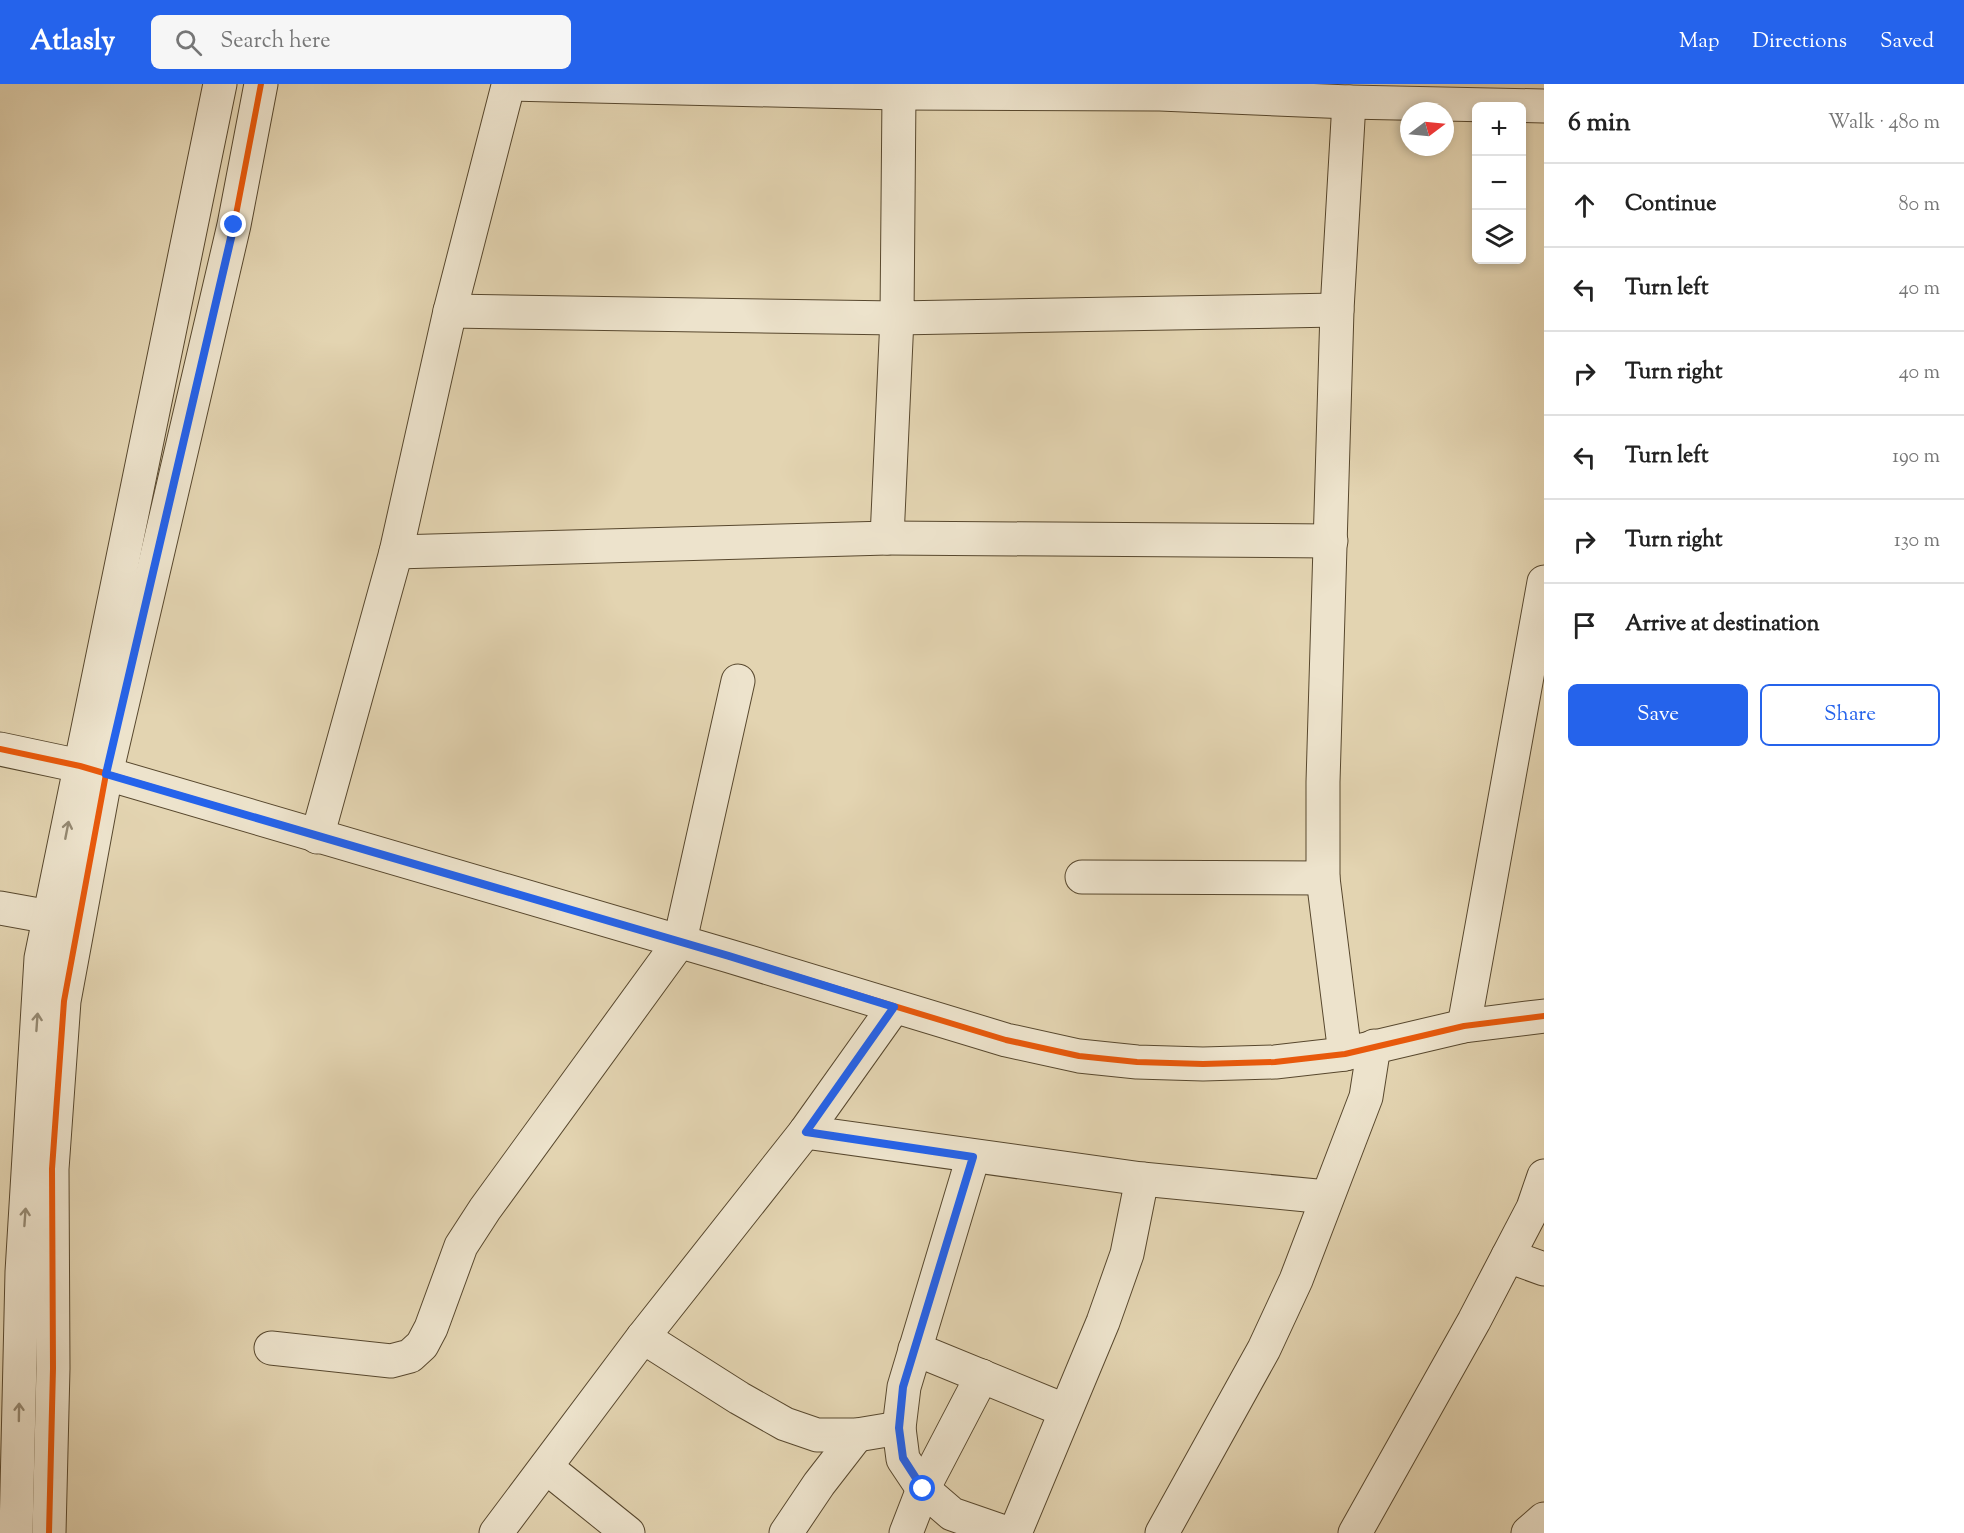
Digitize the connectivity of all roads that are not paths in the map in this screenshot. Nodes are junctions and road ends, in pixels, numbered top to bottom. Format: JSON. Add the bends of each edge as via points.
{"nodes":[{"id":1,"x":220,"y":84,"type":"edge"},
{"id":2,"x":261,"y":84,"type":"edge"},
{"id":3,"x":509,"y":85,"type":"edge"},
{"id":4,"x":899,"y":93,"type":"junction"},
{"id":5,"x":1349,"y":102,"type":"junction"},
{"id":6,"x":1544,"y":106,"type":"edge"},
{"id":7,"x":1337,"y":310,"type":"junction"},
{"id":8,"x":450,"y":311,"type":"junction"},
{"id":9,"x":897,"y":318,"type":"junction"},
{"id":10,"x":887,"y":538,"type":"junction"},
{"id":11,"x":1331,"y":541,"type":"junction"},
{"id":12,"x":396,"y":552,"type":"junction"},
{"id":13,"x":1542,"y":599,"type":"edge"},
{"id":14,"x":738,"y":681,"type":"dead end"},
{"id":15,"x":0,"y":749,"type":"edge"},
{"id":16,"x":93,"y":770,"type":"junction"},
{"id":17,"x":317,"y":837,"type":"junction"},
{"id":18,"x":1082,"y":877,"type":"dead end"},
{"id":19,"x":1323,"y":878,"type":"junction"},
{"id":20,"x":0,"y":908,"type":"edge"},
{"id":21,"x":50,"y":917,"type":"junction"},
{"id":22,"x":680,"y":941,"type":"junction"},
{"id":23,"x":894,"y":1007,"type":"junction"},
{"id":24,"x":1544,"y":1016,"type":"edge"},
{"id":25,"x":1464,"y":1026,"type":"junction"},
{"id":26,"x":1359,"y":1050,"type":"junction"},
{"id":27,"x":806,"y":1132,"type":"junction"},
{"id":28,"x":973,"y":1157,"type":"junction"},
{"id":29,"x":1544,"y":1176,"type":"edge"},
{"id":30,"x":1142,"y":1179,"type":"junction"},
{"id":31,"x":1327,"y":1197,"type":"junction"},
{"id":32,"x":1508,"y":1256,"type":"junction"},
{"id":33,"x":1544,"y":1269,"type":"edge"},
{"id":34,"x":25,"y":1272,"type":"edge"},
{"id":35,"x":643,"y":1337,"type":"junction"},
{"id":36,"x":271,"y":1348,"type":"dead end"},
{"id":37,"x":915,"y":1349,"type":"junction"},
{"id":38,"x":981,"y":1376,"type":"junction"},
{"id":39,"x":1065,"y":1410,"type":"junction"},
{"id":40,"x":899,"y":1428,"type":"junction"},
{"id":41,"x":856,"y":1435,"type":"junction"},
{"id":42,"x":546,"y":1467,"type":"junction"},
{"id":43,"x":923,"y":1489,"type":"junction"},
{"id":44,"x":1544,"y":1519,"type":"edge"},
{"id":45,"x":16,"y":1533,"type":"edge"},
{"id":46,"x":49,"y":1533,"type":"edge"},
{"id":47,"x":496,"y":1533,"type":"edge"},
{"id":48,"x":628,"y":1533,"type":"edge"},
{"id":49,"x":786,"y":1533,"type":"edge"},
{"id":50,"x":906,"y":1533,"type":"edge"},
{"id":51,"x":1007,"y":1533,"type":"edge"},
{"id":52,"x":1015,"y":1533,"type":"edge"},
{"id":53,"x":1162,"y":1533,"type":"edge"},
{"id":54,"x":1355,"y":1533,"type":"edge"},
{"id":55,"x":1528,"y":1533,"type":"edge"}],
"edges":[{"from":1,"to":16,"type":"street"},
{"from":2,"to":16,"type":"street","via":[[234,225]]},
{"from":3,"to":4,"type":"street"},
{"from":3,"to":8,"type":"street"},
{"from":4,"to":5,"type":"street","via":[[1160,94]]},
{"from":4,"to":9,"type":"street"},
{"from":5,"to":6,"type":"street"},
{"from":5,"to":7,"type":"street"},
{"from":7,"to":9,"type":"street"},
{"from":7,"to":11,"type":"street"},
{"from":8,"to":9,"type":"street"},
{"from":8,"to":12,"type":"street"},
{"from":9,"to":10,"type":"street"},
{"from":10,"to":11,"type":"street"},
{"from":10,"to":12,"type":"street"},
{"from":11,"to":19,"type":"street"},
{"from":12,"to":17,"type":"street"},
{"from":13,"to":25,"type":"street"},
{"from":14,"to":22,"type":"street"},
{"from":15,"to":16,"type":"street"},
{"from":16,"to":17,"type":"street"},
{"from":21,"to":16,"type":"street","one_way":true},
{"from":16,"to":34,"type":"street","via":[[64,1001],[52,1169]]},
{"from":17,"to":22,"type":"street"},
{"from":18,"to":19,"type":"street"},
{"from":19,"to":26,"type":"street"},
{"from":20,"to":21,"type":"street"},
{"from":34,"to":21,"type":"street","one_way":true,"via":[[41,958]]},
{"from":22,"to":23,"type":"street"},
{"from":22,"to":36,"type":"street","via":[[461,1246],[422,1345],[410,1356],[391,1361]]},
{"from":23,"to":26,"type":"street","via":[[1006,1040],[1079,1056],[1203,1064],[1275,1062]]},
{"from":23,"to":27,"type":"street"},
{"from":24,"to":25,"type":"street"},
{"from":25,"to":26,"type":"street"},
{"from":26,"to":31,"type":"street","via":[[1366,1097]]},
{"from":27,"to":28,"type":"street"},
{"from":27,"to":35,"type":"street"},
{"from":28,"to":30,"type":"street"},
{"from":28,"to":37,"type":"street"},
{"from":29,"to":32,"type":"street","via":[[1533,1208]]},
{"from":30,"to":31,"type":"street"},
{"from":30,"to":39,"type":"street","via":[[1127,1254]]},
{"from":31,"to":53,"type":"street","via":[[1296,1280],[1264,1349]]},
{"from":32,"to":33,"type":"street"},
{"from":32,"to":54,"type":"street"},
{"from":45,"to":34,"type":"street","one_way":true},
{"from":34,"to":46,"type":"street"},
{"from":35,"to":41,"type":"street","via":[[785,1424],[817,1435]]},
{"from":35,"to":42,"type":"street"},
{"from":37,"to":38,"type":"street"},
{"from":37,"to":40,"type":"street","via":[[903,1387]]},
{"from":38,"to":39,"type":"street"},
{"from":38,"to":43,"type":"street"},
{"from":39,"to":52,"type":"street"},
{"from":40,"to":41,"type":"street"},
{"from":40,"to":43,"type":"street","via":[[903,1458]]},
{"from":41,"to":49,"type":"street"},
{"from":42,"to":47,"type":"street"},
{"from":42,"to":48,"type":"street"},
{"from":43,"to":50,"type":"street"},
{"from":43,"to":51,"type":"street","via":[[952,1514]]},
{"from":44,"to":55,"type":"street"}]}
